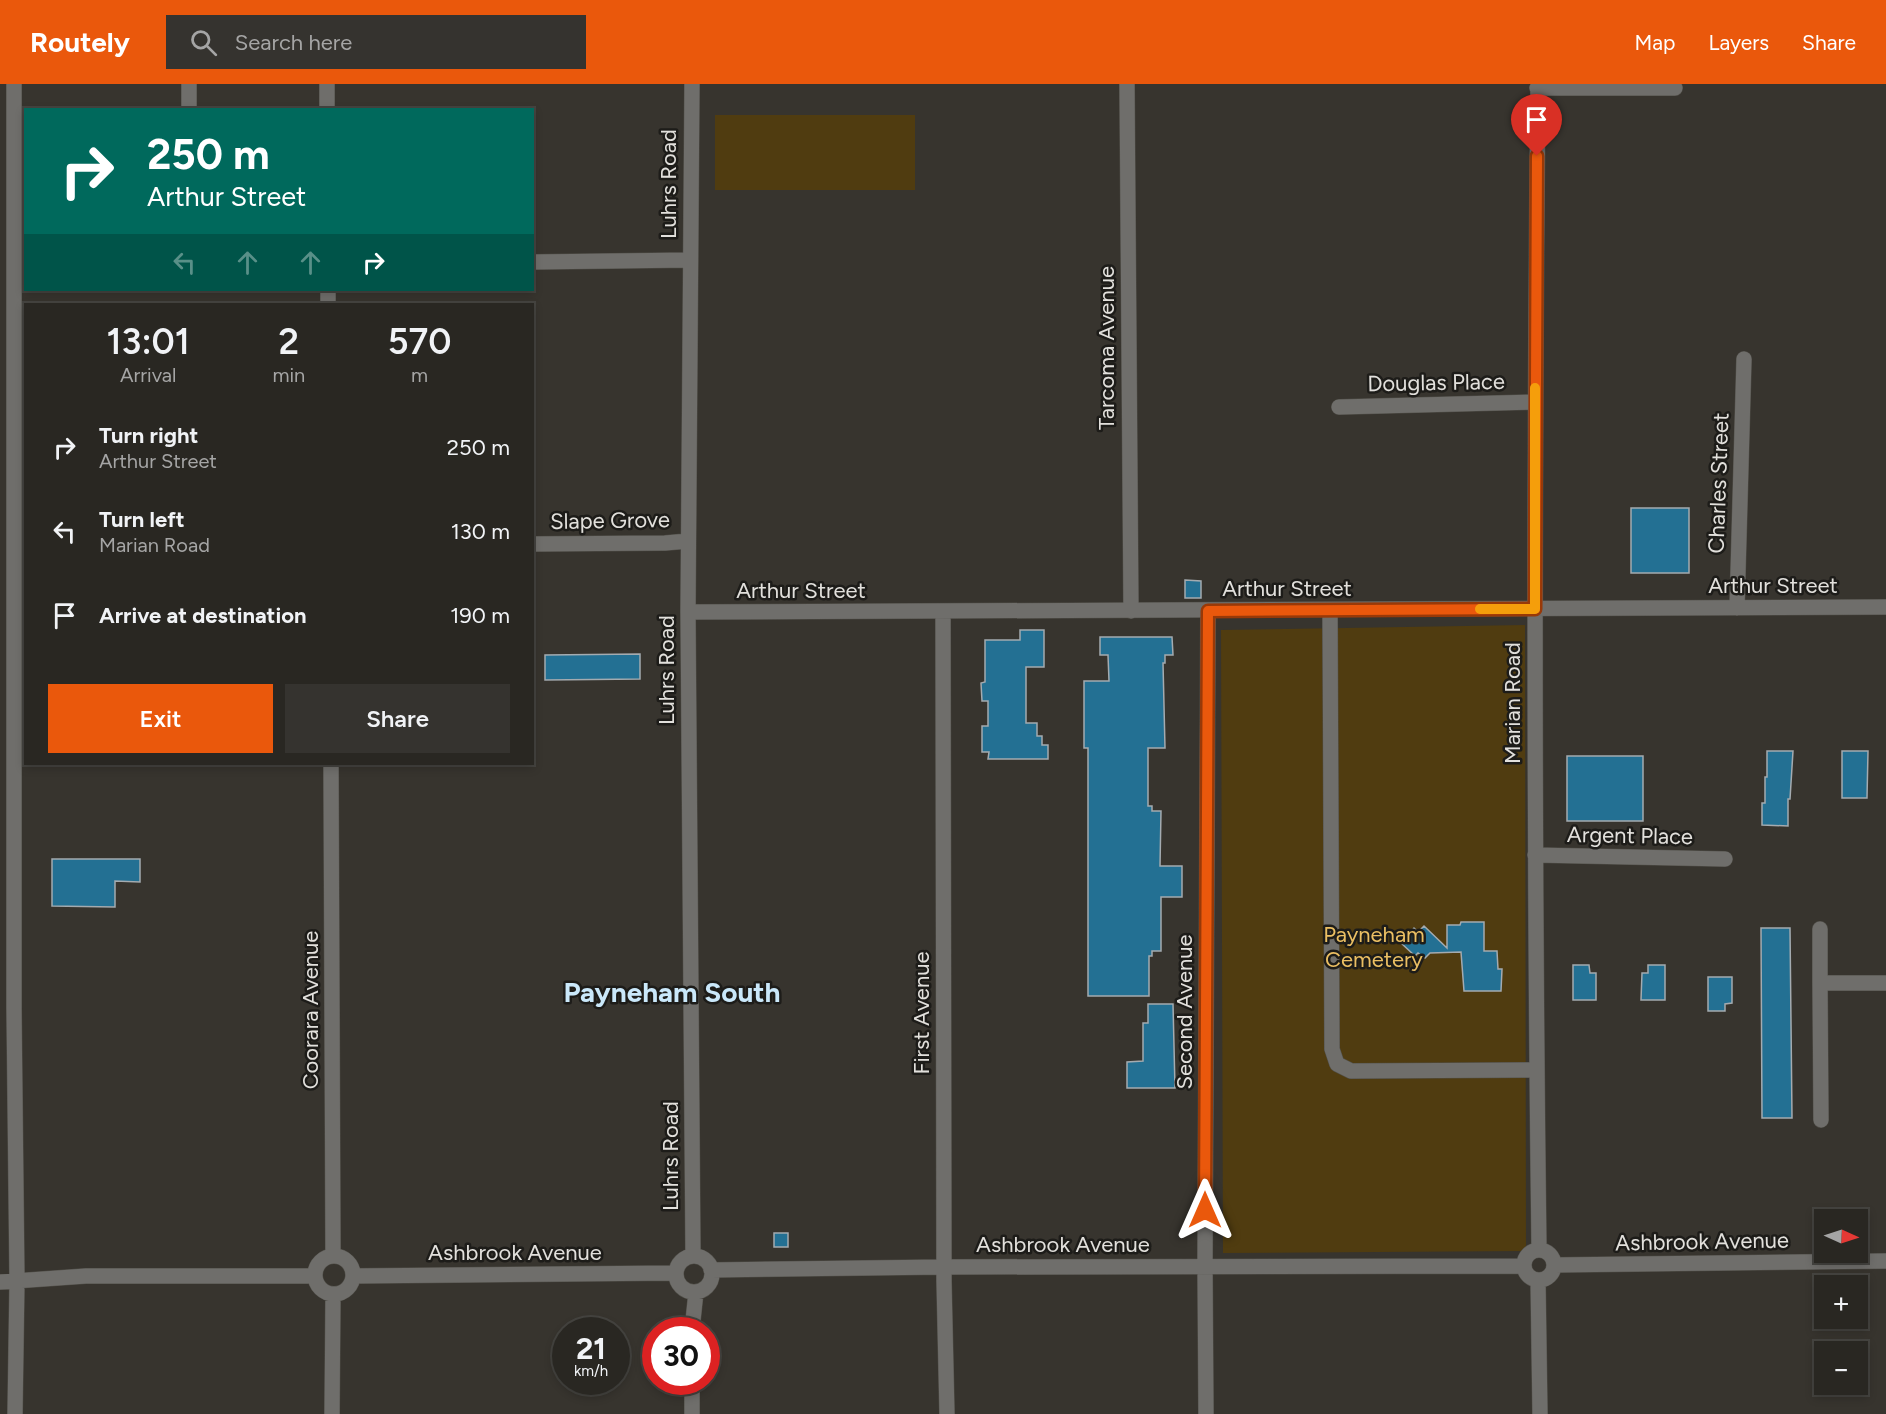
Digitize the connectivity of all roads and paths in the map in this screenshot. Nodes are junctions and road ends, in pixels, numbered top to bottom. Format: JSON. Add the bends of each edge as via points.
{"nodes":[{"id":1,"x":14,"y":84,"type":"edge"},
{"id":2,"x":189,"y":84,"type":"edge"},
{"id":3,"x":327,"y":84,"type":"edge"},
{"id":4,"x":692,"y":84,"type":"edge"},
{"id":5,"x":1127,"y":84,"type":"edge"},
{"id":6,"x":1538,"y":86,"type":"edge"},
{"id":7,"x":1675,"y":88,"type":"dead end"},
{"id":8,"x":189,"y":108,"type":"edge"},
{"id":9,"x":327,"y":108,"type":"edge"},
{"id":10,"x":690,"y":260,"type":"junction"},
{"id":11,"x":534,"y":262,"type":"edge"},
{"id":12,"x":1744,"y":359,"type":"dead end"},
{"id":13,"x":1534,"y":402,"type":"junction"},
{"id":14,"x":1339,"y":407,"type":"dead end"},
{"id":15,"x":688,"y":541,"type":"junction"},
{"id":16,"x":534,"y":544,"type":"edge"},
{"id":17,"x":1886,"y":607,"type":"edge"},
{"id":18,"x":1737,"y":608,"type":"junction"},
{"id":19,"x":1535,"y":609,"type":"junction"},
{"id":20,"x":1330,"y":610,"type":"junction"},
{"id":21,"x":1131,"y":611,"type":"junction"},
{"id":22,"x":1208,"y":611,"type":"junction"},
{"id":23,"x":688,"y":612,"type":"junction"},
{"id":24,"x":942,"y":612,"type":"junction"},
{"id":25,"x":7,"y":747,"type":"edge"},
{"id":26,"x":331,"y":765,"type":"edge"},
{"id":27,"x":1535,"y":855,"type":"junction"},
{"id":28,"x":1725,"y":859,"type":"dead end"},
{"id":29,"x":1820,"y":929,"type":"dead end"},
{"id":30,"x":1820,"y":983,"type":"junction"},
{"id":31,"x":1886,"y":983,"type":"edge"},
{"id":32,"x":7,"y":1008,"type":"edge"},
{"id":33,"x":1537,"y":1070,"type":"junction"},
{"id":34,"x":1821,"y":1120,"type":"dead end"},
{"id":35,"x":1539,"y":1249,"type":"junction"},
{"id":36,"x":333,"y":1256,"type":"junction"},
{"id":37,"x":693,"y":1257,"type":"junction"},
{"id":38,"x":1886,"y":1261,"type":"edge"},
{"id":39,"x":1554,"y":1265,"type":"junction"},
{"id":40,"x":944,"y":1266,"type":"junction"},
{"id":41,"x":1205,"y":1266,"type":"junction"},
{"id":42,"x":1524,"y":1266,"type":"junction"},
{"id":43,"x":711,"y":1270,"type":"junction"},
{"id":44,"x":676,"y":1273,"type":"junction"},
{"id":45,"x":315,"y":1276,"type":"junction"},
{"id":46,"x":354,"y":1276,"type":"junction"},
{"id":47,"x":1538,"y":1280,"type":"junction"},
{"id":48,"x":17,"y":1281,"type":"junction"},
{"id":49,"x":0,"y":1282,"type":"edge"},
{"id":50,"x":696,"y":1292,"type":"junction"},
{"id":51,"x":333,"y":1295,"type":"junction"},
{"id":52,"x":693,"y":1317,"type":"edge"},
{"id":53,"x":692,"y":1395,"type":"edge"},
{"id":54,"x":15,"y":1414,"type":"edge"},
{"id":55,"x":332,"y":1414,"type":"edge"},
{"id":56,"x":692,"y":1414,"type":"edge"},
{"id":57,"x":947,"y":1414,"type":"edge"},
{"id":58,"x":1206,"y":1414,"type":"edge"},
{"id":59,"x":1540,"y":1414,"type":"edge"}],
"edges":[{"from":1,"to":25,"type":"street"},
{"from":2,"to":8,"type":"street"},
{"from":3,"to":9,"type":"street"},
{"from":4,"to":10,"type":"street","name":"Luhrs Road"},
{"from":5,"to":21,"type":"street","name":"Tarcoma Avenue"},
{"from":6,"to":7,"type":"street"},
{"from":6,"to":13,"type":"street","name":"Marian Road"},
{"from":10,"to":11,"type":"street"},
{"from":10,"to":15,"type":"street","name":"Luhrs Road"},
{"from":12,"to":18,"type":"street","name":"Charles Street"},
{"from":13,"to":14,"type":"street","name":"Douglas Place"},
{"from":13,"to":19,"type":"street","name":"Marian Road"},
{"from":15,"to":16,"type":"street","name":"Slape Grove"},
{"from":15,"to":23,"type":"street","name":"Luhrs Road"},
{"from":17,"to":18,"type":"street","name":"Arthur Street"},
{"from":18,"to":19,"type":"street","name":"Arthur Street"},
{"from":19,"to":20,"type":"street","name":"Arthur Street"},
{"from":19,"to":27,"type":"street","name":"Marian Road"},
{"from":20,"to":22,"type":"street","name":"Arthur Street"},
{"from":20,"to":33,"type":"street","via":[[1332,1049],[1337,1064],[1351,1071]]},
{"from":21,"to":22,"type":"street","name":"Arthur Street"},
{"from":21,"to":24,"type":"street","name":"Arthur Street"},
{"from":22,"to":41,"type":"street","name":"Second Avenue"},
{"from":23,"to":24,"type":"street","name":"Arthur Street"},
{"from":23,"to":37,"type":"street","name":"Luhrs Road"},
{"from":24,"to":40,"type":"street","name":"First Avenue"},
{"from":25,"to":32,"type":"street"},
{"from":26,"to":36,"type":"street","name":"Coorara Avenue"},
{"from":27,"to":28,"type":"street","name":"Argent Place"},
{"from":27,"to":33,"type":"street","name":"Marian Road"},
{"from":29,"to":30,"type":"street"},
{"from":30,"to":31,"type":"street"},
{"from":30,"to":34,"type":"street"},
{"from":32,"to":48,"type":"street"},
{"from":33,"to":35,"type":"street","name":"Marian Road"},
{"from":35,"to":39,"type":"street","via":[[1549,1253]]},
{"from":35,"to":42,"type":"street","via":[[1530,1253]]},
{"from":36,"to":45,"type":"street","via":[[321,1260]]},
{"from":36,"to":46,"type":"street","via":[[349,1262]]},
{"from":37,"to":43,"type":"street","via":[[705,1260]]},
{"from":37,"to":44,"type":"street","via":[[681,1262]]},
{"from":38,"to":39,"type":"street","name":"Ashbrook Avenue"},
{"from":39,"to":47,"type":"street","via":[[1551,1275]]},
{"from":40,"to":41,"type":"street","name":"Ashbrook Avenue"},
{"from":40,"to":43,"type":"street","name":"Ashbrook Avenue"},
{"from":40,"to":57,"type":"street","name":"First Avenue"},
{"from":41,"to":42,"type":"street","name":"Ashbrook Avenue"},
{"from":41,"to":58,"type":"street","name":"Second Avenue"},
{"from":42,"to":47,"type":"street","via":[[1527,1275]]},
{"from":43,"to":50,"type":"street","via":[[710,1282]]},
{"from":44,"to":46,"type":"street","name":"Ashbrook Avenue"},
{"from":44,"to":50,"type":"street","via":[[683,1288]]},
{"from":45,"to":48,"type":"street","via":[[86,1276]]},
{"from":45,"to":51,"type":"street","via":[[320,1288]]},
{"from":46,"to":51,"type":"street","via":[[347,1290]]},
{"from":47,"to":59,"type":"street"},
{"from":48,"to":49,"type":"street"},
{"from":48,"to":54,"type":"street"},
{"from":50,"to":52,"type":"street"},
{"from":51,"to":55,"type":"street"},
{"from":53,"to":56,"type":"street"}]}
